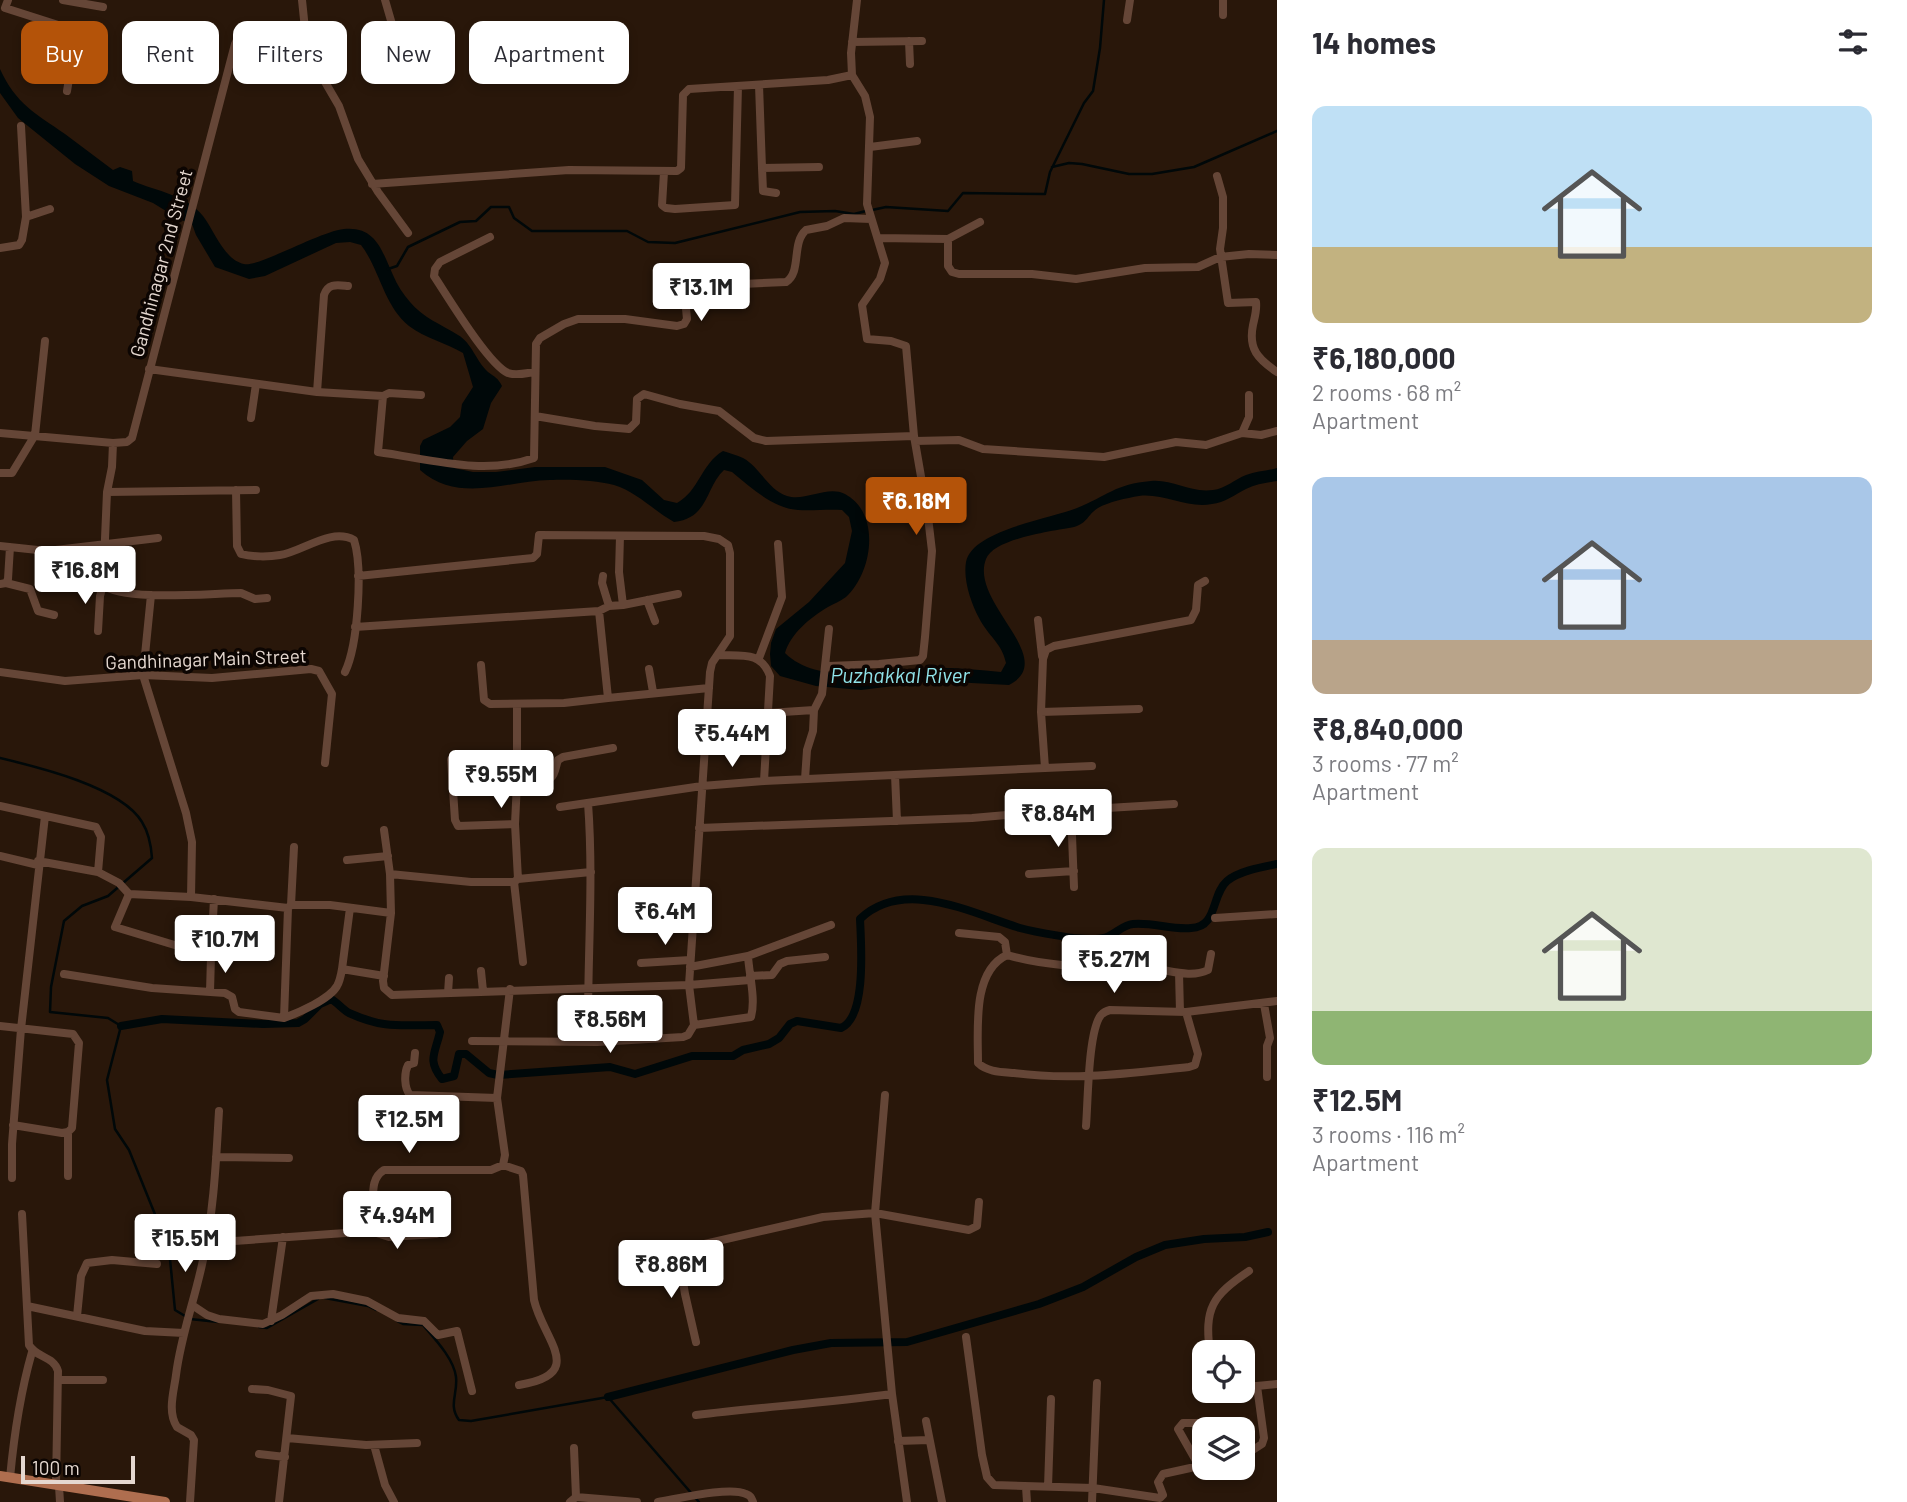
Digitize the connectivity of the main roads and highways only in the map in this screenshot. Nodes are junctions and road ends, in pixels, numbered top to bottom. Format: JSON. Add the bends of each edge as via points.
{"nodes":[{"id":1,"x":5,"y":1477,"type":"edge"},
{"id":2,"x":165,"y":1502,"type":"edge"}],
"edges":[{"from":1,"to":2,"type":"main road"}]}
